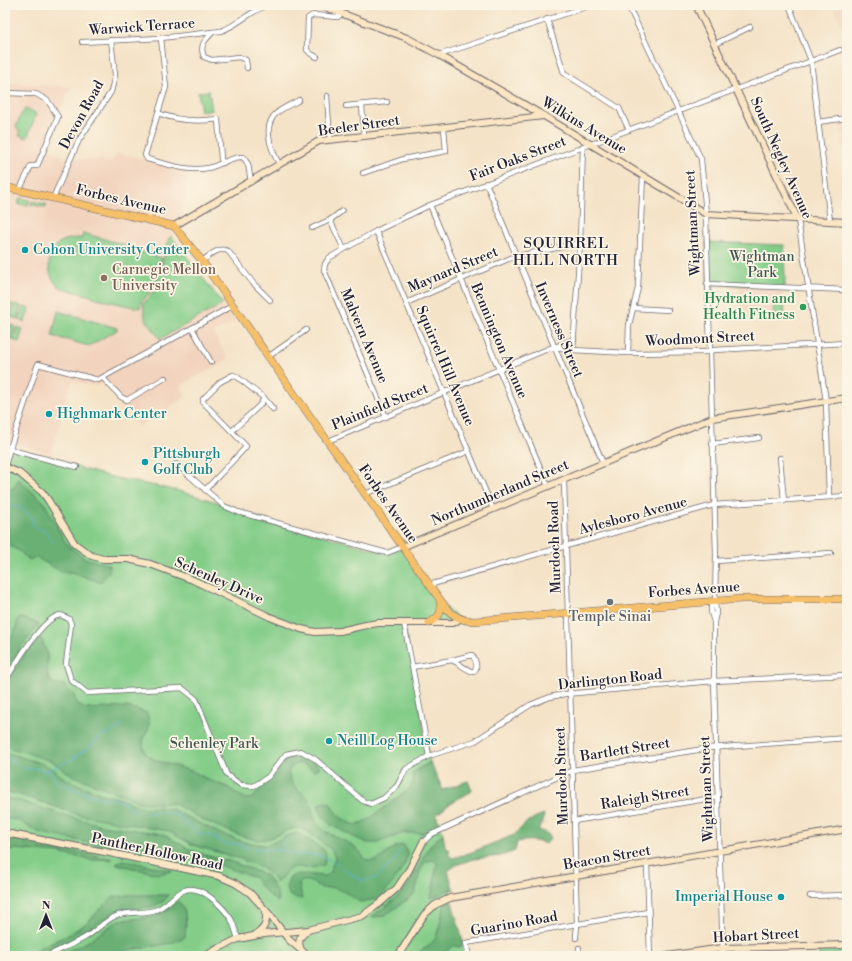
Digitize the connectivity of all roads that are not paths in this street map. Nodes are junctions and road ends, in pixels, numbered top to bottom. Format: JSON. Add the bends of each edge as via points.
{"nodes":[{"id":1,"x":268,"y":5,"type":"edge"},
{"id":2,"x":319,"y":5,"type":"edge"},
{"id":3,"x":592,"y":5,"type":"edge"},
{"id":4,"x":628,"y":5,"type":"edge"},
{"id":5,"x":789,"y":5,"type":"edge"},
{"id":6,"x":698,"y":6,"type":"edge"},
{"id":7,"x":342,"y":13,"type":"junction"},
{"id":8,"x":546,"y":20,"type":"junction"},
{"id":9,"x":750,"y":27,"type":"dead end"},
{"id":10,"x":213,"y":32,"type":"junction"},
{"id":11,"x":161,"y":38,"type":"junction"},
{"id":12,"x":111,"y":40,"type":"junction"},
{"id":13,"x":82,"y":42,"type":"dead end"},
{"id":14,"x":714,"y":44,"type":"junction"},
{"id":15,"x":840,"y":50,"type":"dead end"},
{"id":16,"x":439,"y":55,"type":"junction"},
{"id":17,"x":317,"y":57,"type":"dead end"},
{"id":18,"x":810,"y":61,"type":"junction"},
{"id":19,"x":247,"y":68,"type":"dead end"},
{"id":20,"x":736,"y":89,"type":"junction"},
{"id":21,"x":5,"y":93,"type":"edge"},
{"id":22,"x":327,"y":96,"type":"dead end"},
{"id":23,"x":299,"y":100,"type":"dead end"},
{"id":24,"x":387,"y":102,"type":"dead end"},
{"id":25,"x":362,"y":105,"type":"junction"},
{"id":26,"x":346,"y":106,"type":"dead end"},
{"id":27,"x":678,"y":112,"type":"junction"},
{"id":28,"x":158,"y":113,"type":"junction"},
{"id":29,"x":544,"y":116,"type":"junction"},
{"id":30,"x":847,"y":118,"type":"edge"},
{"id":31,"x":818,"y":122,"type":"junction"},
{"id":32,"x":444,"y":128,"type":"junction"},
{"id":33,"x":629,"y":130,"type":"junction"},
{"id":34,"x":364,"y":135,"type":"junction"},
{"id":35,"x":330,"y":139,"type":"junction"},
{"id":36,"x":590,"y":144,"type":"junction"},
{"id":37,"x":583,"y":146,"type":"junction"},
{"id":38,"x":223,"y":163,"type":"junction"},
{"id":39,"x":279,"y":164,"type":"junction"},
{"id":40,"x":362,"y":173,"type":"dead end"},
{"id":41,"x":643,"y":176,"type":"junction"},
{"id":42,"x":251,"y":182,"type":"junction"},
{"id":43,"x":486,"y":183,"type":"junction"},
{"id":44,"x":5,"y":187,"type":"edge"},
{"id":45,"x":19,"y":190,"type":"junction"},
{"id":46,"x":53,"y":198,"type":"junction"},
{"id":47,"x":430,"y":204,"type":"junction"},
{"id":48,"x":342,"y":211,"type":"dead end"},
{"id":49,"x":706,"y":214,"type":"junction"},
{"id":50,"x":330,"y":220,"type":"junction"},
{"id":51,"x":798,"y":220,"type":"junction"},
{"id":52,"x":830,"y":221,"type":"junction"},
{"id":53,"x":847,"y":222,"type":"edge"},
{"id":54,"x":174,"y":226,"type":"junction"},
{"id":55,"x":312,"y":228,"type":"dead end"},
{"id":56,"x":376,"y":231,"type":"junction"},
{"id":57,"x":580,"y":243,"type":"junction"},
{"id":58,"x":344,"y":249,"type":"junction"},
{"id":59,"x":517,"y":256,"type":"junction"},
{"id":60,"x":202,"y":261,"type":"junction"},
{"id":61,"x":324,"y":264,"type":"joint"},
{"id":62,"x":461,"y":278,"type":"junction"},
{"id":63,"x":707,"y":284,"type":"junction"},
{"id":64,"x":809,"y":288,"type":"junction"},
{"id":65,"x":847,"y":290,"type":"edge"},
{"id":66,"x":270,"y":300,"type":"dead end"},
{"id":67,"x":406,"y":303,"type":"junction"},
{"id":68,"x":232,"y":306,"type":"junction"},
{"id":69,"x":633,"y":308,"type":"junction"},
{"id":70,"x":668,"y":310,"type":"dead end"},
{"id":71,"x":192,"y":328,"type":"junction"},
{"id":72,"x":306,"y":330,"type":"dead end"},
{"id":73,"x":574,"y":339,"type":"junction"},
{"id":74,"x":847,"y":343,"type":"edge"},
{"id":75,"x":817,"y":344,"type":"junction"},
{"id":76,"x":555,"y":347,"type":"junction"},
{"id":77,"x":573,"y":350,"type":"junction"},
{"id":78,"x":709,"y":352,"type":"junction"},
{"id":79,"x":628,"y":353,"type":"junction"},
{"id":80,"x":268,"y":357,"type":"junction"},
{"id":81,"x":211,"y":362,"type":"dead end"},
{"id":82,"x":499,"y":369,"type":"junction"},
{"id":83,"x":103,"y":378,"type":"junction"},
{"id":84,"x":165,"y":378,"type":"dead end"},
{"id":85,"x":444,"y":393,"type":"junction"},
{"id":86,"x":264,"y":398,"type":"junction"},
{"id":87,"x":847,"y":398,"type":"edge"},
{"id":88,"x":826,"y":401,"type":"junction"},
{"id":89,"x":273,"y":409,"type":"dead end"},
{"id":90,"x":386,"y":416,"type":"junction"},
{"id":91,"x":712,"y":418,"type":"junction"},
{"id":92,"x":232,"y":431,"type":"junction"},
{"id":93,"x":759,"y":438,"type":"dead end"},
{"id":94,"x":328,"y":441,"type":"junction"},
{"id":95,"x":712,"y":444,"type":"junction"},
{"id":96,"x":7,"y":447,"type":"edge"},
{"id":97,"x":469,"y":450,"type":"junction"},
{"id":98,"x":780,"y":458,"type":"dead end"},
{"id":99,"x":603,"y":463,"type":"junction"},
{"id":100,"x":176,"y":464,"type":"dead end"},
{"id":101,"x":5,"y":466,"type":"edge"},
{"id":102,"x":77,"y":467,"type":"dead end"},
{"id":103,"x":564,"y":480,"type":"junction"},
{"id":104,"x":548,"y":486,"type":"junction"},
{"id":105,"x":205,"y":490,"type":"junction"},
{"id":106,"x":365,"y":494,"type":"junction"},
{"id":107,"x":847,"y":496,"type":"edge"},
{"id":108,"x":829,"y":497,"type":"junction"},
{"id":109,"x":784,"y":501,"type":"junction"},
{"id":110,"x":714,"y":505,"type":"junction"},
{"id":111,"x":493,"y":510,"type":"junction"},
{"id":112,"x":566,"y":546,"type":"junction"},
{"id":113,"x":402,"y":547,"type":"junction"},
{"id":114,"x":831,"y":553,"type":"dead end"},
{"id":115,"x":716,"y":561,"type":"junction"},
{"id":116,"x":429,"y":585,"type":"junction"},
{"id":117,"x":847,"y":599,"type":"edge"},
{"id":118,"x":440,"y":600,"type":"junction"},
{"id":119,"x":715,"y":601,"type":"junction"},
{"id":120,"x":568,"y":613,"type":"junction"},
{"id":121,"x":460,"y":619,"type":"junction"},
{"id":122,"x":404,"y":623,"type":"junction"},
{"id":123,"x":429,"y":623,"type":"junction"},
{"id":124,"x":452,"y":660,"type":"junction"},
{"id":125,"x":412,"y":667,"type":"junction"},
{"id":126,"x":847,"y":675,"type":"edge"},
{"id":127,"x":5,"y":680,"type":"edge"},
{"id":128,"x":714,"y":681,"type":"junction"},
{"id":129,"x":570,"y":694,"type":"junction"},
{"id":130,"x":847,"y":738,"type":"edge"},
{"id":131,"x":717,"y":747,"type":"junction"},
{"id":132,"x":429,"y":756,"type":"junction"},
{"id":133,"x":573,"y":770,"type":"junction"},
{"id":134,"x":718,"y":797,"type":"junction"},
{"id":135,"x":574,"y":821,"type":"junction"},
{"id":136,"x":847,"y":829,"type":"edge"},
{"id":137,"x":5,"y":833,"type":"edge"},
{"id":138,"x":423,"y":842,"type":"joint"},
{"id":139,"x":720,"y":851,"type":"junction"},
{"id":140,"x":647,"y":864,"type":"junction"},
{"id":141,"x":576,"y":876,"type":"junction"},
{"id":142,"x":847,"y":895,"type":"edge"},
{"id":143,"x":810,"y":896,"type":"dead end"},
{"id":144,"x":265,"y":909,"type":"junction"},
{"id":145,"x":648,"y":912,"type":"junction"},
{"id":146,"x":577,"y":924,"type":"junction"},
{"id":147,"x":308,"y":930,"type":"junction"},
{"id":148,"x":283,"y":933,"type":"junction"},
{"id":149,"x":254,"y":936,"type":"junction"},
{"id":150,"x":576,"y":938,"type":"dead end"},
{"id":151,"x":238,"y":939,"type":"junction"},
{"id":152,"x":847,"y":944,"type":"edge"},
{"id":153,"x":579,"y":948,"type":"dead end"},
{"id":154,"x":722,"y":948,"type":"junction"},
{"id":155,"x":301,"y":951,"type":"junction"},
{"id":156,"x":48,"y":956,"type":"edge"},
{"id":157,"x":205,"y":956,"type":"edge"},
{"id":158,"x":308,"y":956,"type":"edge"},
{"id":159,"x":398,"y":956,"type":"edge"},
{"id":160,"x":468,"y":956,"type":"edge"},
{"id":161,"x":578,"y":956,"type":"edge"},
{"id":162,"x":650,"y":956,"type":"edge"},
{"id":163,"x":667,"y":956,"type":"edge"},
{"id":164,"x":723,"y":956,"type":"edge"}],
"edges":[{"from":1,"to":10,"type":"street","name":"Warwick Terrace","via":[[258,8],[230,28]]},
{"from":2,"to":7,"type":"street","name":"Wilkins Avenue"},
{"from":3,"to":8,"type":"street"},
{"from":4,"to":27,"type":"street","name":"Wightman Street"},
{"from":5,"to":18,"type":"street"},
{"from":6,"to":14,"type":"street","name":"South Negley Avenue"},
{"from":7,"to":16,"type":"street","name":"Wilkins Avenue","via":[[407,38]]},
{"from":7,"to":17,"type":"street","via":[[338,18],[313,15],[308,18],[307,50]]},
{"from":8,"to":16,"type":"street"},
{"from":8,"to":33,"type":"street","via":[[564,72],[619,108]]},
{"from":9,"to":14,"type":"street"},
{"from":10,"to":11,"type":"street","name":"Warwick Terrace"},
{"from":10,"to":19,"type":"street","via":[[202,47],[204,57],[212,60],[244,58]]},
{"from":11,"to":12,"type":"street","name":"Warwick Terrace"},
{"from":11,"to":28,"type":"street","via":[[166,87]]},
{"from":12,"to":13,"type":"street","name":"Warwick Terrace"},
{"from":12,"to":46,"type":"street","name":"Devon Road","via":[[115,75],[111,92],[79,140]]},
{"from":14,"to":20,"type":"street","name":"South Negley Avenue"},
{"from":15,"to":18,"type":"street","name":"Fair Oaks Street"},
{"from":16,"to":29,"type":"street","name":"Wilkins Avenue"},
{"from":18,"to":20,"type":"street","name":"Fair Oaks Street"},
{"from":18,"to":31,"type":"street"},
{"from":20,"to":27,"type":"street","name":"Fair Oaks Street"},
{"from":20,"to":51,"type":"street","name":"South Negley Avenue"},
{"from":21,"to":45,"type":"street","via":[[36,94],[48,101],[58,117],[37,166],[31,166]]},
{"from":22,"to":35,"type":"street"},
{"from":23,"to":39,"type":"street","via":[[272,118],[269,128],[270,146]]},
{"from":24,"to":25,"type":"street"},
{"from":25,"to":26,"type":"street"},
{"from":25,"to":34,"type":"street"},
{"from":27,"to":33,"type":"street","name":"Fair Oaks Street"},
{"from":27,"to":49,"type":"street","name":"Wightman Street","via":[[701,159]]},
{"from":28,"to":38,"type":"street","via":[[190,121],[218,119]]},
{"from":28,"to":38,"type":"street","via":[[145,155],[147,159],[189,169],[210,168]]},
{"from":29,"to":32,"type":"street","name":"Beeler Street"},
{"from":29,"to":36,"type":"street","name":"Wilkins Avenue"},
{"from":30,"to":31,"type":"street"},
{"from":31,"to":52,"type":"street"},
{"from":32,"to":34,"type":"street","name":"Beeler Street"},
{"from":32,"to":40,"type":"street","via":[[446,151],[403,158]]},
{"from":33,"to":36,"type":"street","name":"Fair Oaks Street"},
{"from":34,"to":35,"type":"street","name":"Beeler Street"},
{"from":35,"to":39,"type":"street","name":"Beeler Street","via":[[319,141]]},
{"from":36,"to":37,"type":"street","name":"Fair Oaks Street"},
{"from":36,"to":41,"type":"street","name":"Wilkins Avenue"},
{"from":37,"to":43,"type":"street","name":"Fair Oaks Street"},
{"from":37,"to":57,"type":"street"},
{"from":38,"to":42,"type":"street","via":[[243,157],[248,164]]},
{"from":39,"to":42,"type":"street","name":"Beeler Street"},
{"from":41,"to":49,"type":"street","name":"Wilkins Avenue"},
{"from":41,"to":69,"type":"street","via":[[638,288]]},
{"from":42,"to":54,"type":"street","name":"Beeler Street"},
{"from":43,"to":47,"type":"street","name":"Fair Oaks Street"},
{"from":43,"to":59,"type":"street","name":"Inverness Street"},
{"from":44,"to":45,"type":"main road","name":"Forbes Avenue"},
{"from":45,"to":46,"type":"main road","name":"Forbes Avenue"},
{"from":46,"to":54,"type":"main road","name":"Forbes Avenue"},
{"from":47,"to":56,"type":"street","name":"Fair Oaks Street"},
{"from":47,"to":62,"type":"street","name":"Bennington Avenue"},
{"from":48,"to":50,"type":"street"},
{"from":49,"to":51,"type":"street","name":"Wilkins Avenue"},
{"from":49,"to":63,"type":"street","name":"Wightman Street"},
{"from":50,"to":55,"type":"street"},
{"from":50,"to":58,"type":"street"},
{"from":51,"to":52,"type":"street","name":"Wilkins Avenue"},
{"from":51,"to":64,"type":"street","name":"South Negley Avenue"},
{"from":52,"to":53,"type":"street","name":"Wilkins Avenue"},
{"from":54,"to":60,"type":"main road","name":"Forbes Avenue"},
{"from":56,"to":58,"type":"street","name":"Fair Oaks Street"},
{"from":56,"to":67,"type":"street","name":"Squirrel Hill Avenue"},
{"from":57,"to":59,"type":"street","name":"Maynard Street"},
{"from":57,"to":73,"type":"street"},
{"from":58,"to":61,"type":"street","name":"Fair Oaks Street"},
{"from":59,"to":62,"type":"street","name":"Maynard Street"},
{"from":59,"to":76,"type":"street","name":"Inverness Street"},
{"from":60,"to":66,"type":"street","via":[[217,250],[228,252]]},
{"from":60,"to":68,"type":"main road","name":"Forbes Avenue"},
{"from":61,"to":90,"type":"street","name":"Malvern Avenue","via":[[324,270]]},
{"from":62,"to":67,"type":"street","name":"Maynard Street"},
{"from":62,"to":82,"type":"street","name":"Bennington Avenue"},
{"from":63,"to":64,"type":"street"},
{"from":63,"to":78,"type":"street","name":"Wightman Street"},
{"from":64,"to":65,"type":"street"},
{"from":64,"to":75,"type":"street","name":"South Negley Avenue"},
{"from":67,"to":85,"type":"street","name":"Squirrel Hill Avenue"},
{"from":68,"to":71,"type":"street"},
{"from":68,"to":80,"type":"main road","name":"Forbes Avenue"},
{"from":69,"to":70,"type":"street"},
{"from":69,"to":79,"type":"street","via":[[629,325]]},
{"from":71,"to":81,"type":"street"},
{"from":71,"to":83,"type":"street"},
{"from":72,"to":80,"type":"street"},
{"from":73,"to":76,"type":"street","name":"Plainfield Street"},
{"from":73,"to":77,"type":"street"},
{"from":74,"to":75,"type":"street","name":"Woodmont Street"},
{"from":75,"to":78,"type":"street","name":"Woodmont Street"},
{"from":75,"to":88,"type":"street","name":"South Negley Avenue"},
{"from":76,"to":77,"type":"street","name":"Woodmont Street"},
{"from":76,"to":82,"type":"street","name":"Plainfield Street"},
{"from":76,"to":99,"type":"street","name":"Inverness Street"},
{"from":77,"to":79,"type":"street","name":"Woodmont Street"},
{"from":78,"to":79,"type":"street","name":"Woodmont Street"},
{"from":78,"to":91,"type":"street","name":"Wightman Street"},
{"from":80,"to":94,"type":"main road","name":"Forbes Avenue"},
{"from":82,"to":85,"type":"street","name":"Plainfield Street"},
{"from":82,"to":104,"type":"street","name":"Bennington Avenue"},
{"from":83,"to":84,"type":"street","via":[[121,397],[128,400]]},
{"from":83,"to":96,"type":"street","via":[[98,380],[38,364]]},
{"from":85,"to":90,"type":"street","name":"Plainfield Street"},
{"from":85,"to":97,"type":"street","name":"Squirrel Hill Avenue"},
{"from":86,"to":89,"type":"street"},
{"from":86,"to":92,"type":"street","via":[[260,405]]},
{"from":86,"to":92,"type":"street","via":[[233,375],[220,382],[203,399],[203,402]]},
{"from":87,"to":88,"type":"street","name":"Northumberland Street"},
{"from":88,"to":91,"type":"street","name":"Northumberland Street"},
{"from":88,"to":108,"type":"street","name":"South Negley Avenue"},
{"from":90,"to":94,"type":"street","name":"Plainfield Street"},
{"from":91,"to":95,"type":"street","name":"Wightman Street"},
{"from":91,"to":99,"type":"street","name":"Northumberland Street"},
{"from":92,"to":105,"type":"street","via":[[244,443],[245,448]]},
{"from":93,"to":95,"type":"street"},
{"from":94,"to":106,"type":"main road","name":"Forbes Avenue"},
{"from":95,"to":110,"type":"street","name":"Wightman Street"},
{"from":96,"to":101,"type":"street"},
{"from":96,"to":102,"type":"street"},
{"from":97,"to":106,"type":"street"},
{"from":97,"to":111,"type":"street","name":"Squirrel Hill Avenue"},
{"from":98,"to":109,"type":"street"},
{"from":99,"to":103,"type":"street","name":"Northumberland Street"},
{"from":100,"to":105,"type":"street","name":"Northumberland Street"},
{"from":101,"to":122,"type":"street","name":"Schenley Drive","via":[[19,473],[42,492],[75,544],[92,556],[139,561],[172,572],[301,629],[328,632],[366,625]]},
{"from":103,"to":104,"type":"street","name":"Northumberland Street"},
{"from":103,"to":112,"type":"street","name":"Murdoch Road"},
{"from":104,"to":111,"type":"street","name":"Northumberland Street"},
{"from":105,"to":113,"type":"street","name":"Northumberland Street","via":[[224,506],[246,514],[386,553]]},
{"from":106,"to":113,"type":"main road","name":"Forbes Avenue"},
{"from":107,"to":108,"type":"street","name":"Aylesboro Avenue"},
{"from":108,"to":109,"type":"street","name":"Aylesboro Avenue"},
{"from":109,"to":110,"type":"street","name":"Aylesboro Avenue"},
{"from":110,"to":112,"type":"street","name":"Aylesboro Avenue"},
{"from":110,"to":115,"type":"street","name":"Wightman Street"},
{"from":111,"to":113,"type":"street","name":"Northumberland Street"},
{"from":112,"to":116,"type":"street","name":"Aylesboro Avenue"},
{"from":112,"to":120,"type":"street","name":"Murdoch Road"},
{"from":113,"to":116,"type":"main road","name":"Forbes Avenue"},
{"from":114,"to":115,"type":"street"},
{"from":115,"to":119,"type":"street","name":"Wightman Street"},
{"from":116,"to":118,"type":"main road","name":"Forbes Avenue"},
{"from":117,"to":119,"type":"main road","name":"Forbes Avenue"},
{"from":118,"to":121,"type":"main road","name":"Forbes Avenue","via":[[450,613]]},
{"from":118,"to":123,"type":"main road","via":[[442,609],[437,618]]},
{"from":119,"to":120,"type":"main road","name":"Forbes Avenue"},
{"from":119,"to":128,"type":"street","name":"Wightman Street","via":[[717,608],[714,622]]},
{"from":120,"to":121,"type":"main road","name":"Forbes Avenue","via":[[474,621]]},
{"from":120,"to":129,"type":"street","name":"Murdoch Street"},
{"from":121,"to":123,"type":"street","name":"Schenley Drive","via":[[453,623]]},
{"from":122,"to":123,"type":"street","name":"Schenley Drive"},
{"from":122,"to":125,"type":"street"},
{"from":124,"to":124,"type":"street","via":[[470,671],[476,670],[475,658],[472,655]]},
{"from":124,"to":125,"type":"street"},
{"from":125,"to":132,"type":"street"},
{"from":126,"to":128,"type":"street","name":"Darlington Road"},
{"from":127,"to":132,"type":"street","name":"Darlington Road","via":[[49,621],[61,615],[69,619],[71,624],[66,664],[71,680],[87,694],[182,688],[196,699],[227,775],[240,785],[254,786],[268,778],[286,754],[302,751],[315,759],[363,801],[371,804],[384,798],[397,786],[406,769]]},
{"from":128,"to":129,"type":"street","name":"Darlington Road"},
{"from":128,"to":131,"type":"street","name":"Wightman Street"},
{"from":129,"to":132,"type":"street","name":"Darlington Road","via":[[550,697],[530,705],[475,741]]},
{"from":129,"to":133,"type":"street","name":"Murdoch Street"},
{"from":130,"to":131,"type":"street","name":"Bartlett Street"},
{"from":131,"to":133,"type":"street","name":"Bartlett Street"},
{"from":131,"to":134,"type":"street","name":"Wightman Street"},
{"from":133,"to":135,"type":"street","name":"Murdoch Street"},
{"from":133,"to":138,"type":"street","name":"Bartlett Street","via":[[432,834]]},
{"from":134,"to":135,"type":"street","name":"Raleigh Street"},
{"from":134,"to":139,"type":"street","name":"Wightman Street"},
{"from":135,"to":141,"type":"street","name":"Murdoch Street"},
{"from":136,"to":139,"type":"street","name":"Beacon Street"},
{"from":137,"to":144,"type":"street","name":"Panther Hollow Road","via":[[219,876],[250,893]]},
{"from":138,"to":147,"type":"street","via":[[410,870],[397,888],[380,903],[362,916]]},
{"from":139,"to":140,"type":"street","name":"Beacon Street"},
{"from":139,"to":154,"type":"street","name":"Wightman Street"},
{"from":140,"to":141,"type":"street","name":"Beacon Street"},
{"from":140,"to":145,"type":"street"},
{"from":141,"to":146,"type":"street","name":"Murdoch Street"},
{"from":141,"to":159,"type":"street","name":"Beacon Street","via":[[450,898],[435,905],[424,915]]},
{"from":142,"to":143,"type":"street"},
{"from":144,"to":148,"type":"street","name":"Panther Hollow Road"},
{"from":144,"to":149,"type":"street","via":[[265,925],[261,932]]},
{"from":145,"to":146,"type":"street"},
{"from":145,"to":162,"type":"street"},
{"from":146,"to":150,"type":"street","name":"Murdoch Street"},
{"from":146,"to":160,"type":"street","name":"Guarino Road","via":[[466,943]]},
{"from":147,"to":148,"type":"street"},
{"from":147,"to":155,"type":"street","via":[[300,939]]},
{"from":148,"to":149,"type":"street"},
{"from":148,"to":155,"type":"street"},
{"from":149,"to":151,"type":"street"},
{"from":151,"to":156,"type":"street","via":[[231,920],[221,906],[200,891],[190,889],[178,893],[157,910],[117,915],[86,937]]},
{"from":151,"to":157,"type":"street"},
{"from":152,"to":154,"type":"street","name":"Hobart Street"},
{"from":153,"to":161,"type":"street"},
{"from":154,"to":163,"type":"street","name":"Hobart Street"},
{"from":154,"to":164,"type":"street","name":"Wightman Street"},
{"from":155,"to":158,"type":"street"}]}
